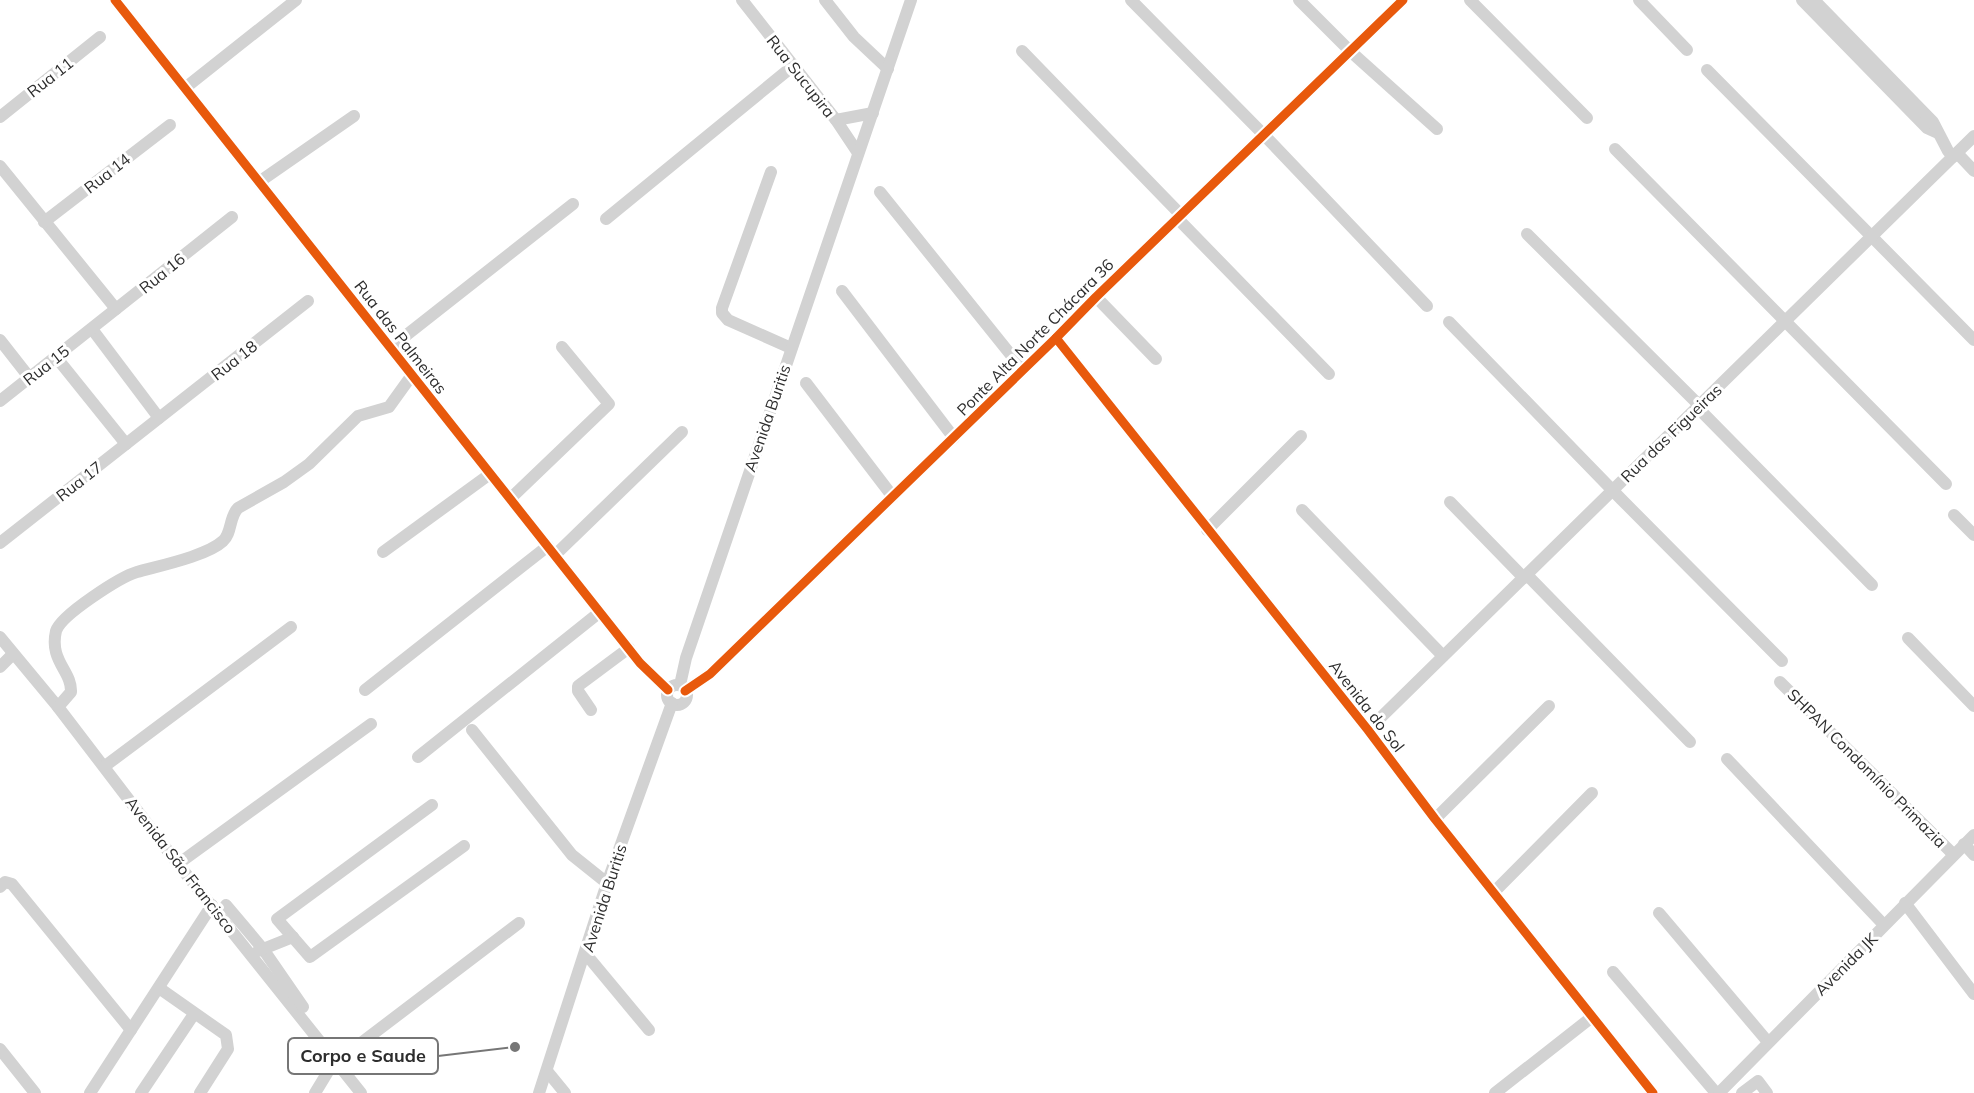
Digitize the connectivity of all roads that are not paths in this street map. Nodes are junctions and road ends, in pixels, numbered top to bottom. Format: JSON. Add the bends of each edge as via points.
{"nodes":[{"id":1,"x":115,"y":0,"type":"edge"},
{"id":2,"x":296,"y":0,"type":"edge"},
{"id":3,"x":742,"y":0,"type":"edge"},
{"id":4,"x":825,"y":0,"type":"edge"},
{"id":5,"x":910,"y":0,"type":"edge"},
{"id":6,"x":1131,"y":0,"type":"edge"},
{"id":7,"x":1299,"y":0,"type":"edge"},
{"id":8,"x":1403,"y":0,"type":"edge"},
{"id":9,"x":1470,"y":0,"type":"edge"},
{"id":10,"x":1639,"y":0,"type":"edge"},
{"id":11,"x":1802,"y":0,"type":"edge"},
{"id":12,"x":1814,"y":0,"type":"edge"},
{"id":13,"x":100,"y":38,"type":"dead end"},
{"id":14,"x":1687,"y":50,"type":"dead end"},
{"id":15,"x":1022,"y":51,"type":"dead end"},
{"id":16,"x":1350,"y":51,"type":"junction"},
{"id":17,"x":793,"y":66,"type":"junction"},
{"id":18,"x":888,"y":69,"type":"junction"},
{"id":19,"x":1707,"y":70,"type":"dead end"},
{"id":20,"x":1880,"y":74,"type":"junction"},
{"id":21,"x":185,"y":88,"type":"junction"},
{"id":22,"x":873,"y":113,"type":"junction"},
{"id":23,"x":354,"y":116,"type":"dead end"},
{"id":24,"x":0,"y":117,"type":"edge"},
{"id":25,"x":1587,"y":118,"type":"dead end"},
{"id":26,"x":836,"y":120,"type":"junction"},
{"id":27,"x":170,"y":124,"type":"dead end"},
{"id":28,"x":1437,"y":129,"type":"dead end"},
{"id":29,"x":1264,"y":135,"type":"junction"},
{"id":30,"x":1974,"y":136,"type":"edge"},
{"id":31,"x":1615,"y":149,"type":"dead end"},
{"id":32,"x":858,"y":153,"type":"junction"},
{"id":33,"x":1955,"y":155,"type":"junction"},
{"id":34,"x":0,"y":166,"type":"edge"},
{"id":35,"x":1974,"y":171,"type":"edge"},
{"id":36,"x":771,"y":172,"type":"dead end"},
{"id":37,"x":259,"y":182,"type":"junction"},
{"id":38,"x":880,"y":192,"type":"dead end"},
{"id":39,"x":573,"y":204,"type":"dead end"},
{"id":40,"x":232,"y":217,"type":"dead end"},
{"id":41,"x":1180,"y":217,"type":"junction"},
{"id":42,"x":606,"y":219,"type":"dead end"},
{"id":43,"x":45,"y":222,"type":"junction"},
{"id":44,"x":1527,"y":234,"type":"dead end"},
{"id":45,"x":1872,"y":235,"type":"junction"},
{"id":46,"x":842,"y":291,"type":"dead end"},
{"id":47,"x":1096,"y":297,"type":"junction"},
{"id":48,"x":308,"y":301,"type":"dead end"},
{"id":49,"x":1427,"y":306,"type":"dead end"},
{"id":50,"x":116,"y":309,"type":"junction"},
{"id":51,"x":1449,"y":322,"type":"dead end"},
{"id":52,"x":1785,"y":322,"type":"junction"},
{"id":53,"x":92,"y":329,"type":"junction"},
{"id":54,"x":1056,"y":338,"type":"junction"},
{"id":55,"x":0,"y":340,"type":"edge"},
{"id":56,"x":1974,"y":340,"type":"edge"},
{"id":57,"x":562,"y":347,"type":"dead end"},
{"id":58,"x":390,"y":348,"type":"junction"},
{"id":59,"x":791,"y":348,"type":"junction"},
{"id":60,"x":56,"y":357,"type":"junction"},
{"id":61,"x":1156,"y":359,"type":"dead end"},
{"id":62,"x":1023,"y":370,"type":"junction"},
{"id":63,"x":1329,"y":374,"type":"dead end"},
{"id":64,"x":412,"y":375,"type":"junction"},
{"id":65,"x":29,"y":377,"type":"junction"},
{"id":66,"x":806,"y":383,"type":"dead end"},
{"id":67,"x":0,"y":401,"type":"edge"},
{"id":68,"x":1699,"y":407,"type":"junction"},
{"id":69,"x":159,"y":418,"type":"junction"},
{"id":70,"x":682,"y":432,"type":"dead end"},
{"id":71,"x":1301,"y":436,"type":"dead end"},
{"id":72,"x":954,"y":438,"type":"junction"},
{"id":73,"x":126,"y":444,"type":"junction"},
{"id":74,"x":490,"y":474,"type":"junction"},
{"id":75,"x":1946,"y":484,"type":"dead end"},
{"id":76,"x":1612,"y":491,"type":"junction"},
{"id":77,"x":892,"y":497,"type":"junction"},
{"id":78,"x":510,"y":499,"type":"junction"},
{"id":79,"x":1450,"y":502,"type":"dead end"},
{"id":80,"x":1302,"y":510,"type":"dead end"},
{"id":81,"x":1954,"y":515,"type":"dead end"},
{"id":82,"x":1207,"y":530,"type":"junction"},
{"id":83,"x":1974,"y":535,"type":"edge"},
{"id":84,"x":0,"y":543,"type":"edge"},
{"id":85,"x":551,"y":550,"type":"junction"},
{"id":86,"x":383,"y":552,"type":"dead end"},
{"id":87,"x":1525,"y":576,"type":"junction"},
{"id":88,"x":1872,"y":585,"type":"dead end"},
{"id":89,"x":600,"y":612,"type":"junction"},
{"id":90,"x":291,"y":627,"type":"dead end"},
{"id":91,"x":0,"y":637,"type":"edge"},
{"id":92,"x":1908,"y":638,"type":"dead end"},
{"id":93,"x":629,"y":648,"type":"junction"},
{"id":94,"x":14,"y":654,"type":"junction"},
{"id":95,"x":1443,"y":656,"type":"junction"},
{"id":96,"x":1782,"y":661,"type":"dead end"},
{"id":97,"x":0,"y":668,"type":"edge"},
{"id":98,"x":1780,"y":682,"type":"dead end"},
{"id":99,"x":678,"y":688,"type":"junction"},
{"id":100,"x":365,"y":690,"type":"dead end"},
{"id":101,"x":1550,"y":706,"type":"dead end"},
{"id":102,"x":1974,"y":706,"type":"edge"},
{"id":103,"x":58,"y":707,"type":"junction"},
{"id":104,"x":591,"y":710,"type":"dead end"},
{"id":105,"x":371,"y":724,"type":"dead end"},
{"id":106,"x":472,"y":730,"type":"dead end"},
{"id":107,"x":1368,"y":730,"type":"junction"},
{"id":108,"x":1690,"y":742,"type":"dead end"},
{"id":109,"x":418,"y":757,"type":"dead end"},
{"id":110,"x":1727,"y":759,"type":"dead end"},
{"id":111,"x":105,"y":766,"type":"junction"},
{"id":112,"x":1592,"y":793,"type":"dead end"},
{"id":113,"x":432,"y":805,"type":"dead end"},
{"id":114,"x":1435,"y":819,"type":"junction"},
{"id":115,"x":1969,"y":840,"type":"edge"},
{"id":116,"x":464,"y":846,"type":"dead end"},
{"id":117,"x":1953,"y":854,"type":"junction"},
{"id":118,"x":1974,"y":855,"type":"edge"},
{"id":119,"x":183,"y":860,"type":"junction"},
{"id":120,"x":608,"y":883,"type":"junction"},
{"id":121,"x":0,"y":887,"type":"edge"},
{"id":122,"x":1494,"y":892,"type":"junction"},
{"id":123,"x":1905,"y":903,"type":"junction"},
{"id":124,"x":212,"y":905,"type":"junction"},
{"id":125,"x":226,"y":905,"type":"dead end"},
{"id":126,"x":1659,"y":914,"type":"dead end"},
{"id":127,"x":519,"y":923,"type":"dead end"},
{"id":128,"x":1884,"y":925,"type":"junction"},
{"id":129,"x":293,"y":937,"type":"junction"},
{"id":130,"x":263,"y":949,"type":"junction"},
{"id":131,"x":585,"y":953,"type":"junction"},
{"id":132,"x":251,"y":954,"type":"junction"},
{"id":133,"x":1613,"y":972,"type":"dead end"},
{"id":134,"x":159,"y":988,"type":"junction"},
{"id":135,"x":1974,"y":994,"type":"edge"},
{"id":136,"x":303,"y":1007,"type":"dead end"},
{"id":137,"x":194,"y":1014,"type":"junction"},
{"id":138,"x":1592,"y":1017,"type":"junction"},
{"id":139,"x":131,"y":1030,"type":"junction"},
{"id":140,"x":649,"y":1030,"type":"dead end"},
{"id":141,"x":1768,"y":1042,"type":"junction"},
{"id":142,"x":0,"y":1049,"type":"edge"},
{"id":143,"x":336,"y":1062,"type":"junction"},
{"id":144,"x":547,"y":1071,"type":"junction"},
{"id":145,"x":1731,"y":1081,"type":"junction"},
{"id":146,"x":35,"y":1093,"type":"edge"},
{"id":147,"x":90,"y":1093,"type":"edge"},
{"id":148,"x":141,"y":1093,"type":"edge"},
{"id":149,"x":200,"y":1093,"type":"edge"},
{"id":150,"x":315,"y":1093,"type":"edge"},
{"id":151,"x":361,"y":1093,"type":"edge"},
{"id":152,"x":539,"y":1093,"type":"edge"},
{"id":153,"x":565,"y":1093,"type":"edge"},
{"id":154,"x":1495,"y":1093,"type":"edge"},
{"id":155,"x":1653,"y":1093,"type":"edge"},
{"id":156,"x":1717,"y":1093,"type":"edge"},
{"id":157,"x":1742,"y":1093,"type":"edge"},
{"id":158,"x":1767,"y":1093,"type":"edge"}],
"edges":[{"from":1,"to":21,"type":"street","name":"Rua das Palmeiras"},
{"from":2,"to":21,"type":"street"},
{"from":3,"to":17,"type":"street","name":"Rua Sucupira"},
{"from":4,"to":18,"type":"street"},
{"from":5,"to":18,"type":"street","name":"Avenida Buritis"},
{"from":6,"to":29,"type":"street"},
{"from":7,"to":16,"type":"street"},
{"from":8,"to":16,"type":"street","name":"Ponte Alta Norte Chácara 36"},
{"from":9,"to":25,"type":"street"},
{"from":10,"to":14,"type":"street"},
{"from":11,"to":20,"type":"street"},
{"from":12,"to":20,"type":"street"},
{"from":13,"to":24,"type":"street","name":"Rua 11"},
{"from":15,"to":41,"type":"street"},
{"from":16,"to":28,"type":"street"},
{"from":16,"to":29,"type":"street","name":"Ponte Alta Norte Chácara 36"},
{"from":17,"to":26,"type":"street","name":"Rua Sucupira"},
{"from":17,"to":42,"type":"street"},
{"from":18,"to":22,"type":"street","name":"Avenida Buritis"},
{"from":19,"to":45,"type":"street"},
{"from":20,"to":33,"type":"street","via":[[1933,122]]},
{"from":21,"to":37,"type":"street","name":"Rua das Palmeiras"},
{"from":22,"to":26,"type":"street"},
{"from":22,"to":32,"type":"street","name":"Avenida Buritis"},
{"from":23,"to":37,"type":"street"},
{"from":26,"to":32,"type":"street","name":"Rua Sucupira"},
{"from":27,"to":43,"type":"street","name":"Rua 14"},
{"from":29,"to":41,"type":"street","name":"Ponte Alta Norte Chácara 36"},
{"from":29,"to":49,"type":"street"},
{"from":30,"to":33,"type":"street","name":"Rua das Figueiras"},
{"from":31,"to":52,"type":"street"},
{"from":32,"to":59,"type":"street","name":"Avenida Buritis"},
{"from":33,"to":35,"type":"street"},
{"from":33,"to":45,"type":"street","name":"Rua das Figueiras"},
{"from":34,"to":43,"type":"street"},
{"from":36,"to":59,"type":"street","via":[[722,313],[728,320]]},
{"from":37,"to":58,"type":"street","name":"Rua das Palmeiras"},
{"from":38,"to":62,"type":"street"},
{"from":39,"to":58,"type":"street"},
{"from":40,"to":50,"type":"street","name":"Rua 16"},
{"from":41,"to":47,"type":"street","name":"Ponte Alta Norte Chácara 36"},
{"from":41,"to":63,"type":"street"},
{"from":43,"to":50,"type":"street"},
{"from":44,"to":68,"type":"street"},
{"from":45,"to":52,"type":"street","name":"Rua das Figueiras"},
{"from":45,"to":56,"type":"street"},
{"from":46,"to":72,"type":"street"},
{"from":47,"to":54,"type":"street","name":"Ponte Alta Norte Chácara 36"},
{"from":47,"to":61,"type":"street"},
{"from":48,"to":69,"type":"street","name":"Rua 18"},
{"from":50,"to":53,"type":"street","name":"Rua 16"},
{"from":51,"to":76,"type":"street"},
{"from":52,"to":68,"type":"street","name":"Rua das Figueiras"},
{"from":52,"to":75,"type":"street"},
{"from":53,"to":60,"type":"street","name":"Rua 15"},
{"from":53,"to":69,"type":"street"},
{"from":54,"to":62,"type":"street","name":"Ponte Alta Norte Chácara 36"},
{"from":54,"to":82,"type":"street","name":"Avenida do Sol"},
{"from":55,"to":65,"type":"street"},
{"from":57,"to":78,"type":"street","via":[[609,404]]},
{"from":58,"to":64,"type":"street","name":"Rua das Palmeiras"},
{"from":59,"to":99,"type":"street","name":"Avenida Buritis"},
{"from":60,"to":65,"type":"street","name":"Rua 15"},
{"from":60,"to":73,"type":"street"},
{"from":62,"to":72,"type":"street","name":"Ponte Alta Norte Chácara 36"},
{"from":64,"to":74,"type":"street","name":"Rua das Palmeiras"},
{"from":64,"to":103,"type":"street","via":[[389,407],[358,416],[309,464],[235,510],[222,542],[203,552],[135,573],[69,614],[58,626],[55,644],[71,692]]},
{"from":65,"to":67,"type":"street","name":"Rua 15"},
{"from":66,"to":77,"type":"street"},
{"from":68,"to":76,"type":"street","name":"Rua das Figueiras"},
{"from":68,"to":88,"type":"street"},
{"from":69,"to":73,"type":"street","name":"Rua 17"},
{"from":70,"to":85,"type":"street"},
{"from":71,"to":82,"type":"street"},
{"from":72,"to":77,"type":"street","name":"Ponte Alta Norte Chácara 36"},
{"from":73,"to":84,"type":"street","name":"Rua 17"},
{"from":74,"to":78,"type":"street","name":"Rua das Palmeiras"},
{"from":74,"to":86,"type":"street"},
{"from":76,"to":87,"type":"street","name":"Rua das Figueiras"},
{"from":76,"to":96,"type":"street"},
{"from":77,"to":99,"type":"street","name":"Ponte Alta Norte Chácara 36","via":[[710,674],[698,684]]},
{"from":78,"to":85,"type":"street","name":"Rua das Palmeiras"},
{"from":79,"to":87,"type":"street"},
{"from":80,"to":95,"type":"street"},
{"from":81,"to":83,"type":"street"},
{"from":82,"to":107,"type":"street","name":"Avenida do Sol"},
{"from":85,"to":89,"type":"street","name":"Rua das Palmeiras"},
{"from":85,"to":100,"type":"street"},
{"from":87,"to":95,"type":"street","name":"Rua das Figueiras"},
{"from":87,"to":108,"type":"street"},
{"from":89,"to":93,"type":"street","name":"Rua das Palmeiras"},
{"from":89,"to":109,"type":"street"},
{"from":90,"to":111,"type":"street"},
{"from":91,"to":94,"type":"street","name":"Avenida São Francisco"},
{"from":92,"to":102,"type":"street"},
{"from":93,"to":99,"type":"street","name":"Rua das Palmeiras","via":[[640,663]]},
{"from":93,"to":104,"type":"street","via":[[578,686]]},
{"from":94,"to":97,"type":"street"},
{"from":94,"to":103,"type":"street","name":"Avenida São Francisco"},
{"from":95,"to":107,"type":"street","name":"Rua das Figueiras"},
{"from":98,"to":117,"type":"street","name":"SHPAN Condomínio Primazia"},
{"from":99,"to":120,"type":"street","name":"Avenida Buritis"},
{"from":101,"to":114,"type":"street"},
{"from":103,"to":111,"type":"street","name":"Avenida São Francisco"},
{"from":105,"to":119,"type":"street"},
{"from":106,"to":120,"type":"street","via":[[572,855]]},
{"from":107,"to":114,"type":"street","name":"Avenida do Sol"},
{"from":110,"to":128,"type":"street"},
{"from":111,"to":119,"type":"street","name":"Avenida São Francisco"},
{"from":112,"to":122,"type":"street"},
{"from":113,"to":129,"type":"street","via":[[277,919]]},
{"from":114,"to":122,"type":"street","name":"Avenida do Sol"},
{"from":115,"to":117,"type":"street","name":"Avenida JK"},
{"from":115,"to":118,"type":"street"},
{"from":116,"to":129,"type":"street","via":[[310,957]]},
{"from":117,"to":123,"type":"street","name":"Avenida JK"},
{"from":119,"to":124,"type":"street","name":"Avenida São Francisco"},
{"from":120,"to":131,"type":"street","name":"Avenida Buritis"},
{"from":121,"to":139,"type":"street","via":[[8,882],[15,888]]},
{"from":122,"to":138,"type":"street","name":"Avenida do Sol"},
{"from":123,"to":128,"type":"street","name":"Avenida JK"},
{"from":123,"to":135,"type":"street"},
{"from":124,"to":132,"type":"street","name":"Avenida São Francisco"},
{"from":124,"to":134,"type":"street"},
{"from":125,"to":130,"type":"street"},
{"from":126,"to":141,"type":"street"},
{"from":127,"to":143,"type":"street"},
{"from":128,"to":141,"type":"street","name":"Avenida JK"},
{"from":129,"to":130,"type":"street"},
{"from":130,"to":132,"type":"street"},
{"from":130,"to":136,"type":"street"},
{"from":131,"to":140,"type":"street"},
{"from":131,"to":144,"type":"street","name":"Avenida Buritis"},
{"from":132,"to":143,"type":"street","name":"Avenida São Francisco"},
{"from":133,"to":156,"type":"street"},
{"from":134,"to":137,"type":"street"},
{"from":134,"to":139,"type":"street"},
{"from":137,"to":148,"type":"street"},
{"from":137,"to":149,"type":"street","via":[[222,1031],[228,1044]]},
{"from":138,"to":154,"type":"street"},
{"from":138,"to":155,"type":"street","name":"Avenida do Sol"},
{"from":139,"to":147,"type":"street"},
{"from":141,"to":145,"type":"street","name":"Avenida JK"},
{"from":142,"to":146,"type":"street"},
{"from":143,"to":150,"type":"street"},
{"from":143,"to":151,"type":"street","name":"Avenida São Francisco"},
{"from":144,"to":152,"type":"street","name":"Avenida Buritis"},
{"from":144,"to":153,"type":"street"},
{"from":145,"to":156,"type":"street","name":"Avenida JK"},
{"from":145,"to":157,"type":"street"},
{"from":157,"to":158,"type":"street","via":[[1758,1082]]}]}
